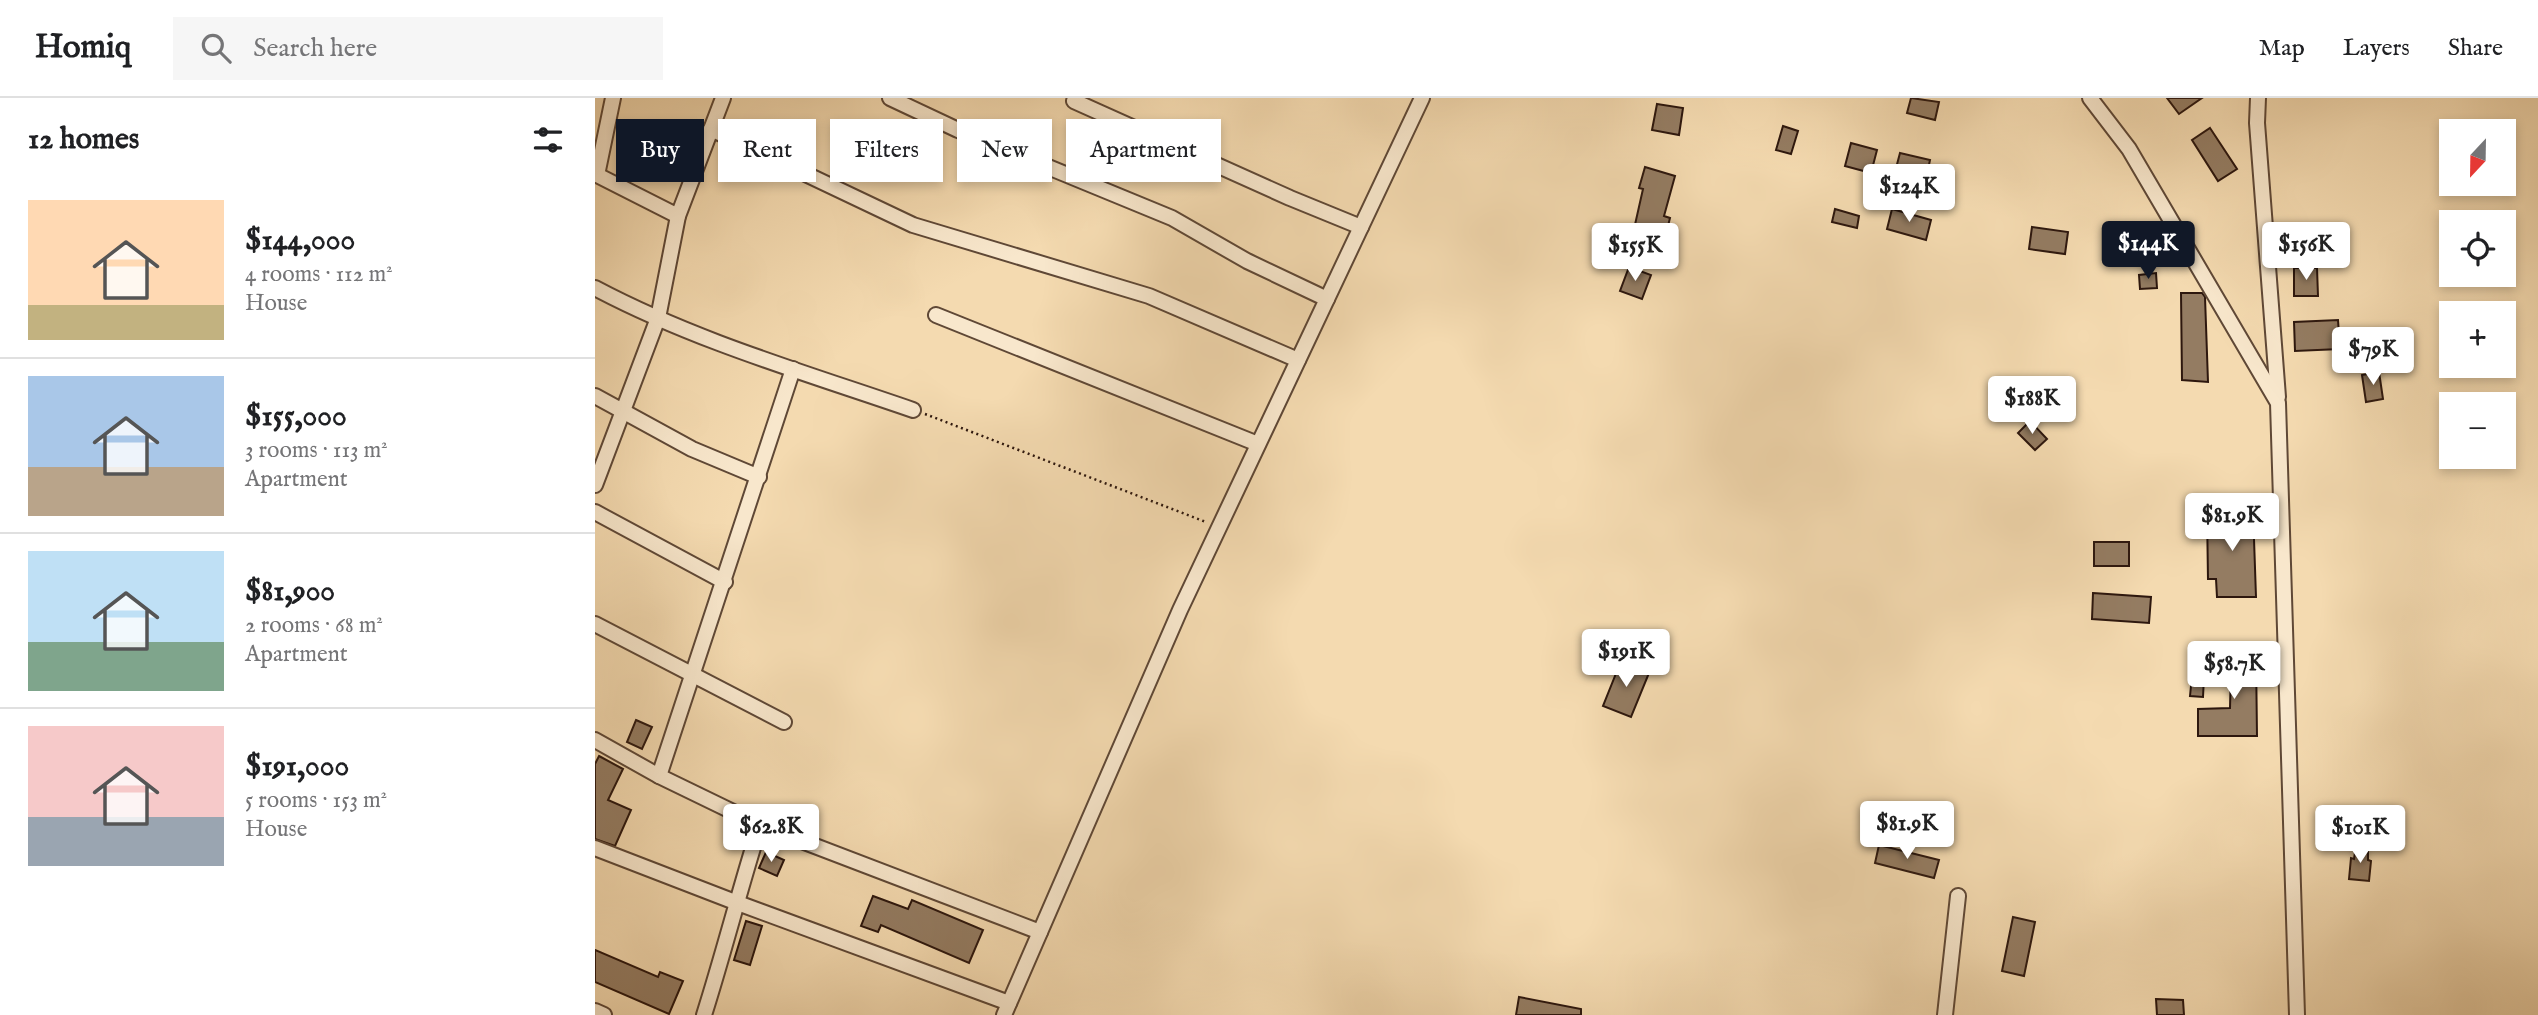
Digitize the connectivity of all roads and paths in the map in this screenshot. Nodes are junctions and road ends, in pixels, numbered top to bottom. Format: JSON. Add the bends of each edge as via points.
{"nodes":[{"id":1,"x":613,"y":98,"type":"edge"},
{"id":2,"x":723,"y":98,"type":"edge"},
{"id":3,"x":890,"y":98,"type":"edge"},
{"id":4,"x":1075,"y":98,"type":"edge"},
{"id":5,"x":1422,"y":98,"type":"edge"},
{"id":6,"x":2089,"y":98,"type":"edge"},
{"id":7,"x":2258,"y":98,"type":"edge"},
{"id":8,"x":711,"y":129,"type":"junction"},
{"id":9,"x":596,"y":174,"type":"edge"},
{"id":10,"x":678,"y":216,"type":"junction"},
{"id":11,"x":1361,"y":227,"type":"junction"},
{"id":12,"x":595,"y":288,"type":"edge"},
{"id":13,"x":1327,"y":299,"type":"junction"},
{"id":14,"x":936,"y":315,"type":"dead end"},
{"id":15,"x":658,"y":318,"type":"junction"},
{"id":16,"x":1298,"y":360,"type":"junction"},
{"id":17,"x":793,"y":369,"type":"junction"},
{"id":18,"x":595,"y":396,"type":"edge"},
{"id":19,"x":2279,"y":403,"type":"junction"},
{"id":20,"x":913,"y":410,"type":"joint"},
{"id":21,"x":623,"y":411,"type":"junction"},
{"id":22,"x":1258,"y":444,"type":"junction"},
{"id":23,"x":759,"y":477,"type":"junction"},
{"id":24,"x":595,"y":485,"type":"edge"},
{"id":25,"x":595,"y":512,"type":"edge"},
{"id":26,"x":1219,"y":527,"type":"junction"},
{"id":27,"x":725,"y":582,"type":"junction"},
{"id":28,"x":595,"y":624,"type":"edge"},
{"id":29,"x":694,"y":674,"type":"junction"},
{"id":30,"x":784,"y":722,"type":"dead end"},
{"id":31,"x":595,"y":740,"type":"edge"},
{"id":32,"x":659,"y":776,"type":"junction"},
{"id":33,"x":760,"y":825,"type":"junction"},
{"id":34,"x":595,"y":848,"type":"edge"},
{"id":35,"x":1958,"y":896,"type":"dead end"},
{"id":36,"x":735,"y":902,"type":"junction"},
{"id":37,"x":1040,"y":932,"type":"junction"},
{"id":38,"x":1006,"y":1009,"type":"edge"},
{"id":39,"x":595,"y":1012,"type":"edge"},
{"id":40,"x":604,"y":1015,"type":"edge"},
{"id":41,"x":704,"y":1015,"type":"edge"},
{"id":42,"x":1945,"y":1015,"type":"edge"},
{"id":43,"x":2297,"y":1015,"type":"edge"}],
"edges":[{"from":1,"to":9,"type":"street"},
{"from":2,"to":8,"type":"street"},
{"from":3,"to":13,"type":"street","via":[[1172,218]]},
{"from":4,"to":11,"type":"street"},
{"from":5,"to":11,"type":"street"},
{"from":6,"to":19,"type":"street","via":[[2129,149]]},
{"from":7,"to":19,"type":"street"},
{"from":8,"to":10,"type":"street"},
{"from":8,"to":16,"type":"street","via":[[913,225],[1149,296]]},
{"from":9,"to":10,"type":"street"},
{"from":10,"to":15,"type":"street"},
{"from":11,"to":13,"type":"street"},
{"from":12,"to":15,"type":"street"},
{"from":13,"to":16,"type":"street"},
{"from":14,"to":22,"type":"street"},
{"from":15,"to":17,"type":"street"},
{"from":15,"to":21,"type":"street"},
{"from":16,"to":22,"type":"street"},
{"from":17,"to":20,"type":"street"},
{"from":17,"to":23,"type":"street"},
{"from":18,"to":21,"type":"street"},
{"from":19,"to":43,"type":"street"},
{"from":20,"to":26,"type":"path"},
{"from":21,"to":23,"type":"street","via":[[692,449]]},
{"from":21,"to":24,"type":"street"},
{"from":22,"to":26,"type":"street"},
{"from":23,"to":27,"type":"street"},
{"from":25,"to":27,"type":"street"},
{"from":26,"to":37,"type":"street"},
{"from":27,"to":29,"type":"street"},
{"from":28,"to":29,"type":"street"},
{"from":29,"to":30,"type":"street"},
{"from":29,"to":32,"type":"street"},
{"from":31,"to":32,"type":"street"},
{"from":32,"to":33,"type":"street"},
{"from":33,"to":36,"type":"street"},
{"from":33,"to":37,"type":"street"},
{"from":34,"to":36,"type":"street"},
{"from":35,"to":42,"type":"street"},
{"from":36,"to":38,"type":"street"},
{"from":36,"to":41,"type":"street"},
{"from":37,"to":38,"type":"street"},
{"from":39,"to":40,"type":"street"}]}
